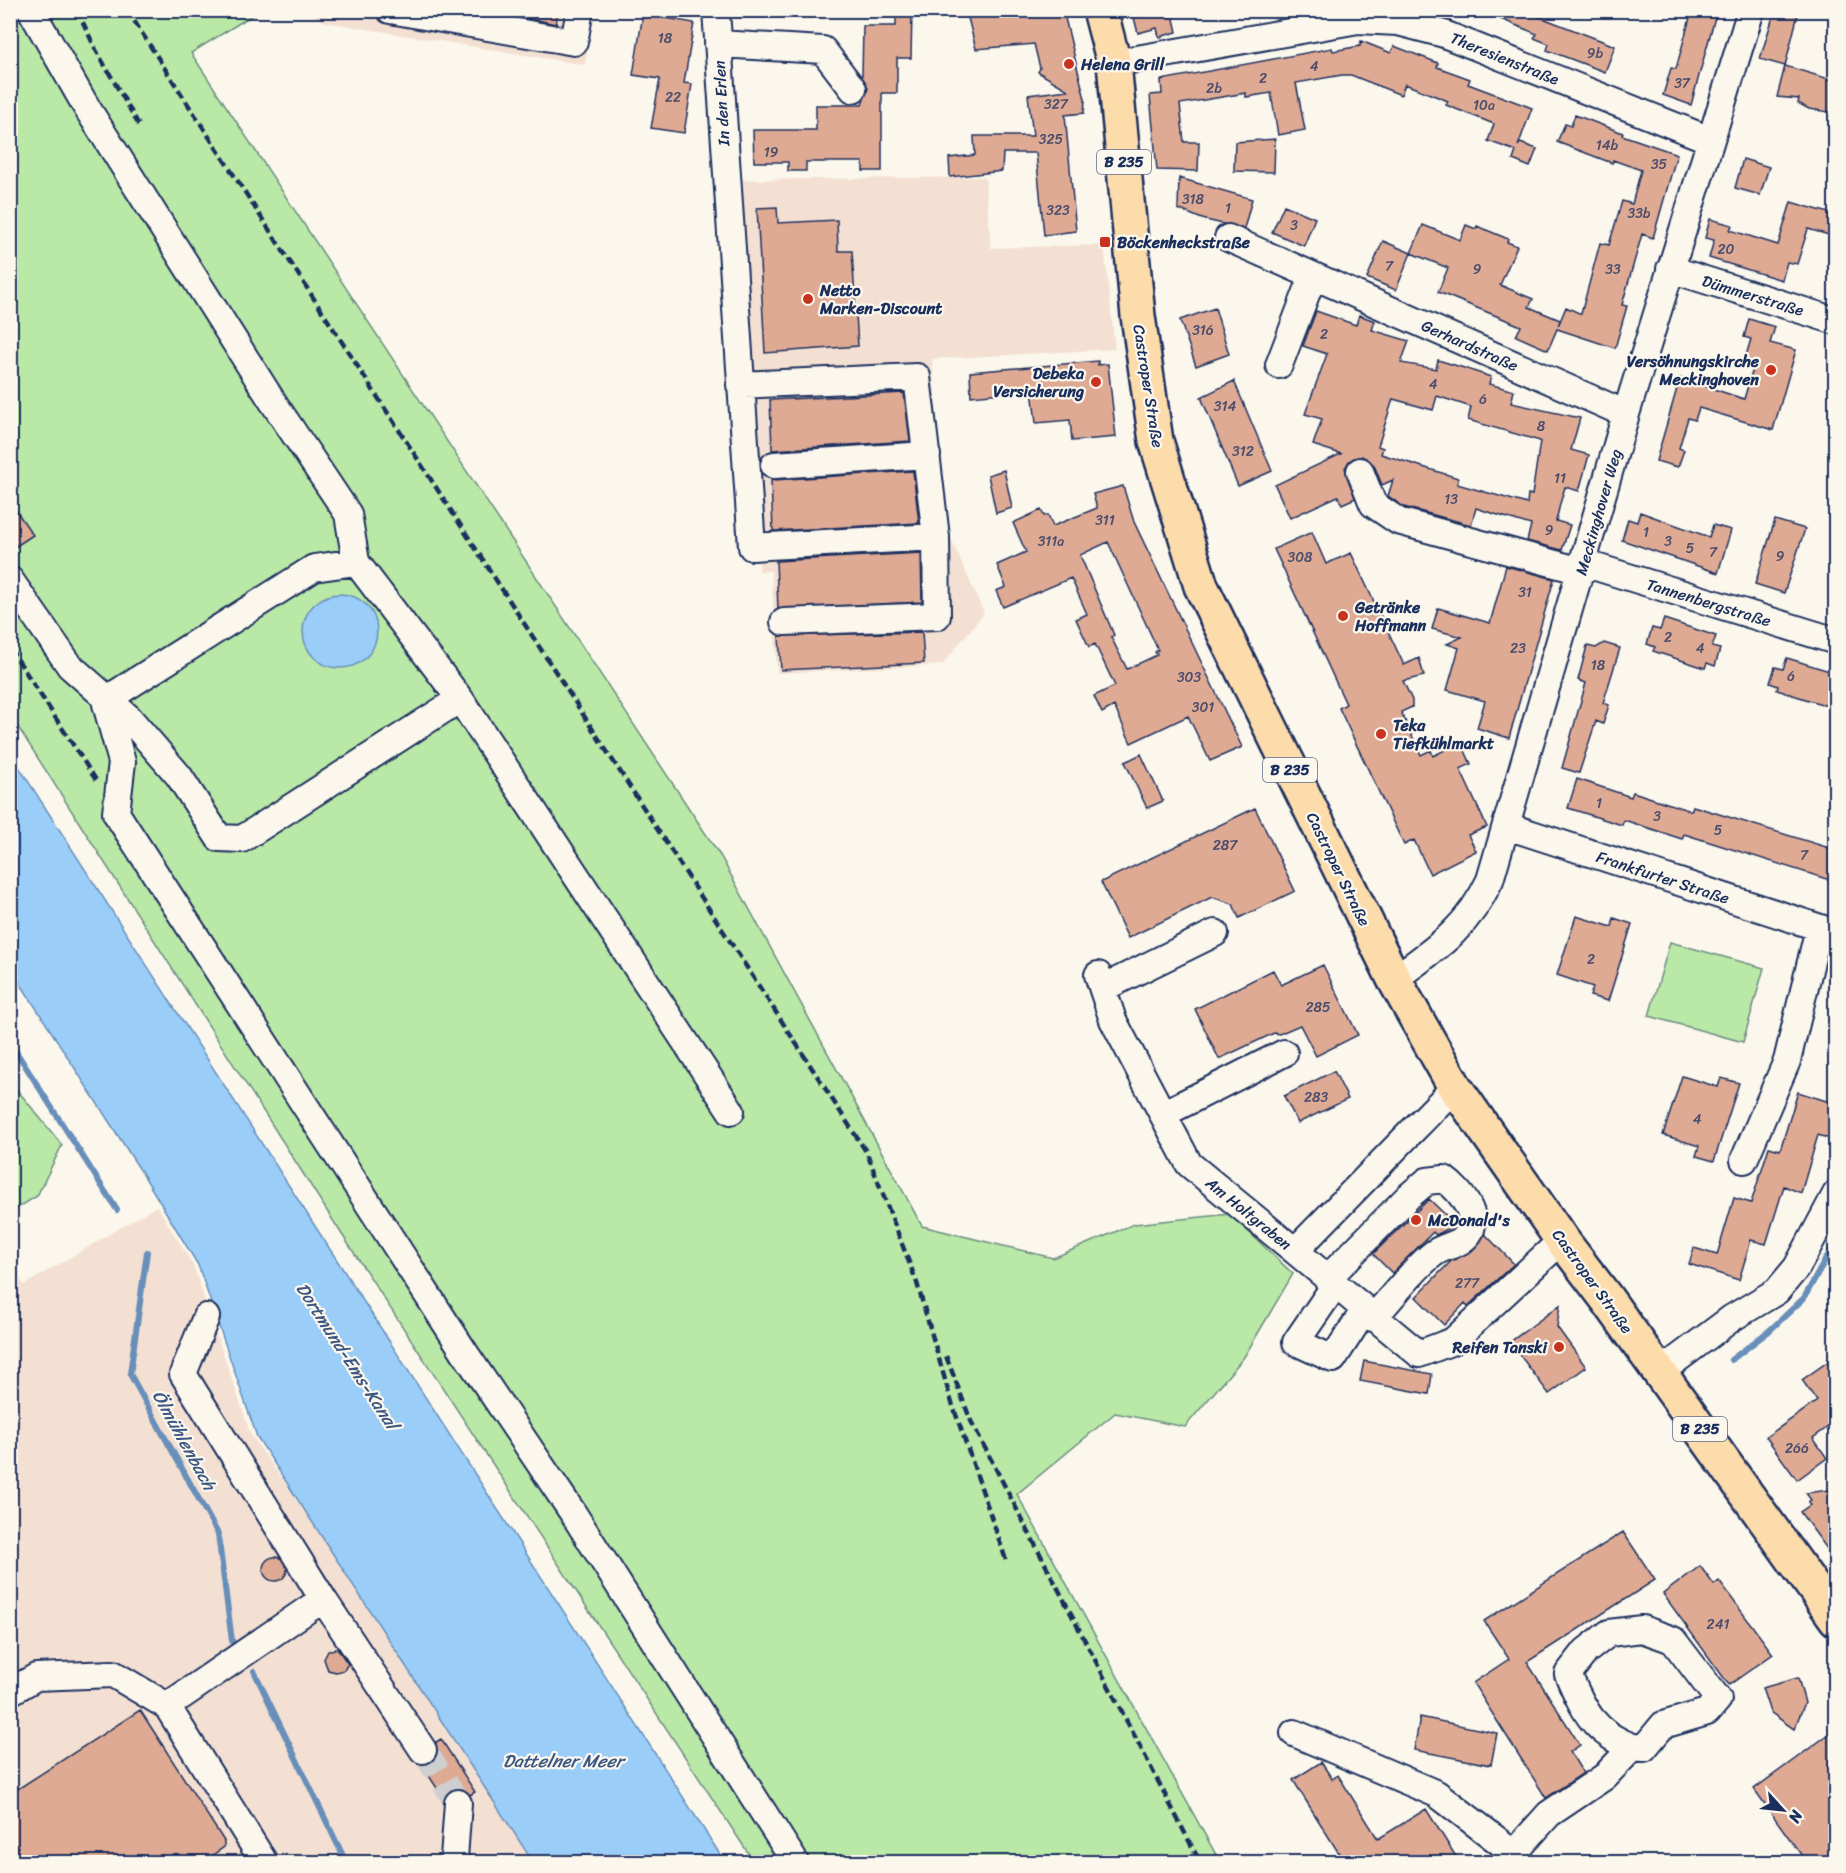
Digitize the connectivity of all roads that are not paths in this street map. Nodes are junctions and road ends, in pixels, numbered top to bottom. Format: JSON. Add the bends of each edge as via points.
{"nodes":[{"id":1,"x":31,"y":10,"type":"edge"},
{"id":2,"x":390,"y":10,"type":"edge"},
{"id":3,"x":580,"y":10,"type":"edge"},
{"id":4,"x":716,"y":10,"type":"edge"},
{"id":5,"x":1100,"y":10,"type":"edge"},
{"id":6,"x":1750,"y":10,"type":"edge"},
{"id":7,"x":718,"y":44,"type":"junction"},
{"id":8,"x":1114,"y":63,"type":"junction"},
{"id":9,"x":853,"y":89,"type":"dead end"},
{"id":10,"x":1710,"y":140,"type":"junction"},
{"id":11,"x":1228,"y":238,"type":"dead end"},
{"id":12,"x":1670,"y":269,"type":"junction"},
{"id":13,"x":1313,"y":276,"type":"junction"},
{"id":14,"x":1836,"y":321,"type":"edge"},
{"id":15,"x":1279,"y":365,"type":"dead end"},
{"id":16,"x":740,"y":385,"type":"junction"},
{"id":17,"x":1626,"y":414,"type":"junction"},
{"id":18,"x":927,"y":455,"type":"junction"},
{"id":19,"x":774,"y":465,"type":"dead end"},
{"id":20,"x":1360,"y":471,"type":"dead end"},
{"id":21,"x":936,"y":537,"type":"junction"},
{"id":22,"x":356,"y":562,"type":"junction"},
{"id":23,"x":1582,"y":567,"type":"junction"},
{"id":24,"x":10,"y":580,"type":"edge"},
{"id":25,"x":784,"y":622,"type":"dead end"},
{"id":26,"x":1836,"y":641,"type":"edge"},
{"id":27,"x":109,"y":699,"type":"junction"},
{"id":28,"x":460,"y":699,"type":"junction"},
{"id":29,"x":1507,"y":826,"type":"junction"},
{"id":30,"x":1827,"y":930,"type":"edge"},
{"id":31,"x":1215,"y":933,"type":"dead end"},
{"id":32,"x":1394,"y":979,"type":"junction"},
{"id":33,"x":1284,"y":1053,"type":"dead end"},
{"id":34,"x":1455,"y":1087,"type":"junction"},
{"id":35,"x":732,"y":1111,"type":"dead end"},
{"id":36,"x":1163,"y":1114,"type":"junction"},
{"id":37,"x":1744,"y":1160,"type":"dead end"},
{"id":38,"x":1836,"y":1194,"type":"edge"},
{"id":39,"x":1562,"y":1240,"type":"junction"},
{"id":40,"x":1295,"y":1251,"type":"junction"},
{"id":41,"x":1331,"y":1282,"type":"junction"},
{"id":42,"x":1368,"y":1314,"type":"junction"},
{"id":43,"x":206,"y":1317,"type":"dead end"},
{"id":44,"x":1660,"y":1372,"type":"junction"},
{"id":45,"x":324,"y":1599,"type":"junction"},
{"id":46,"x":1836,"y":1619,"type":"edge"},
{"id":47,"x":10,"y":1692,"type":"edge"},
{"id":48,"x":167,"y":1706,"type":"junction"},
{"id":49,"x":1294,"y":1733,"type":"dead end"},
{"id":50,"x":1633,"y":1747,"type":"junction"},
{"id":51,"x":423,"y":1750,"type":"tunnel mouth"},
{"id":52,"x":458,"y":1803,"type":"tunnel mouth"},
{"id":53,"x":1517,"y":1858,"type":"edge"},
{"id":54,"x":451,"y":1861,"type":"edge"},
{"id":55,"x":264,"y":1863,"type":"edge"},
{"id":56,"x":795,"y":1863,"type":"edge"}],
"edges":[{"from":1,"to":22,"type":"street","via":[[104,135],[348,513]]},
{"from":2,"to":3,"type":"street","via":[[574,42]]},
{"from":4,"to":7,"type":"street","name":"In den Erlen"},
{"from":5,"to":8,"type":"main road","name":"Castroper Straße","number":"B 235"},
{"from":6,"to":10,"type":"street","name":"Meckinghover Weg"},
{"from":7,"to":9,"type":"street","via":[[824,50]]},
{"from":7,"to":16,"type":"street","name":"In den Erlen"},
{"from":8,"to":10,"type":"street","name":"Theresienstraße","via":[[1358,20],[1398,22],[1444,34]]},
{"from":8,"to":32,"type":"main road","name":"Castroper Straße","number":"B 235","via":[[1138,316],[1156,441],[1179,519],[1205,596]]},
{"from":10,"to":12,"type":"street","name":"Meckinghover Weg"},
{"from":11,"to":13,"type":"street","name":"Gerhardstraße"},
{"from":12,"to":14,"type":"street","name":"Dümmerstraße"},
{"from":12,"to":17,"type":"street","name":"Meckinghover Weg"},
{"from":13,"to":15,"type":"street"},
{"from":13,"to":17,"type":"street","name":"Gerhardstraße"},
{"from":16,"to":18,"type":"street","via":[[917,377]]},
{"from":16,"to":21,"type":"street","name":"In den Erlen","via":[[752,547]]},
{"from":17,"to":23,"type":"street","name":"Meckinghover Weg"},
{"from":18,"to":19,"type":"street"},
{"from":18,"to":21,"type":"street"},
{"from":20,"to":23,"type":"street","name":"Tannenbergstraße","via":[[1373,504],[1398,520]]},
{"from":21,"to":25,"type":"street","via":[[938,616]]},
{"from":22,"to":27,"type":"street","via":[[314,568]]},
{"from":22,"to":28,"type":"street"},
{"from":23,"to":26,"type":"street","name":"Tannenbergstraße"},
{"from":23,"to":29,"type":"street","name":"Meckinghover Weg"},
{"from":24,"to":27,"type":"street","via":[[70,666]]},
{"from":27,"to":28,"type":"street","via":[[179,776],[219,838],[242,839]]},
{"from":27,"to":56,"type":"street","via":[[106,704],[122,762],[116,813],[571,1510]]},
{"from":28,"to":35,"type":"street"},
{"from":29,"to":30,"type":"street","name":"Frankfurter Straße"},
{"from":29,"to":32,"type":"street","name":"Meckinghover Weg","via":[[1477,908],[1444,943]]},
{"from":30,"to":37,"type":"street","name":"Frankfurter Straße","via":[[1786,1060]]},
{"from":31,"to":36,"type":"street","name":"Am Holtgraben","via":[[1101,982],[1113,1020]]},
{"from":32,"to":34,"type":"main road","name":"Castroper Straße","number":"B 235"},
{"from":33,"to":36,"type":"street"},
{"from":34,"to":39,"type":"main road","name":"Castroper Straße","number":"B 235"},
{"from":34,"to":40,"type":"street","name":"Am Holtgraben"},
{"from":36,"to":40,"type":"street","name":"Am Holtgraben","via":[[1189,1164]]},
{"from":38,"to":44,"type":"street","via":[[1797,1267],[1777,1291],[1732,1318]]},
{"from":39,"to":42,"type":"street","via":[[1453,1341],[1419,1354]]},
{"from":39,"to":44,"type":"main road","name":"Castroper Straße","number":"B 235"},
{"from":40,"to":41,"type":"street"},
{"from":41,"to":42,"type":"street"},
{"from":41,"to":42,"type":"street","via":[[1296,1342],[1334,1359]]},
{"from":41,"to":42,"type":"street","via":[[1427,1181],[1444,1179],[1457,1188],[1471,1209],[1472,1227],[1465,1239],[1434,1253]]},
{"from":43,"to":45,"type":"street","via":[[183,1374]]},
{"from":44,"to":46,"type":"main road","name":"Castroper Straße","number":"B 235"},
{"from":45,"to":48,"type":"street"},
{"from":45,"to":51,"type":"street"},
{"from":47,"to":48,"type":"street","via":[[36,1677],[113,1674]]},
{"from":48,"to":55,"type":"street"},
{"from":49,"to":53,"type":"street","via":[[1437,1794]]},
{"from":50,"to":50,"type":"street","via":[[1644,1748],[1663,1725],[1707,1712],[1718,1699],[1673,1640],[1642,1629],[1609,1633],[1586,1651],[1568,1674],[1586,1715],[1618,1742]]},
{"from":50,"to":53,"type":"street","via":[[1604,1777],[1549,1814]]},
{"from":52,"to":54,"type":"street"}]}
